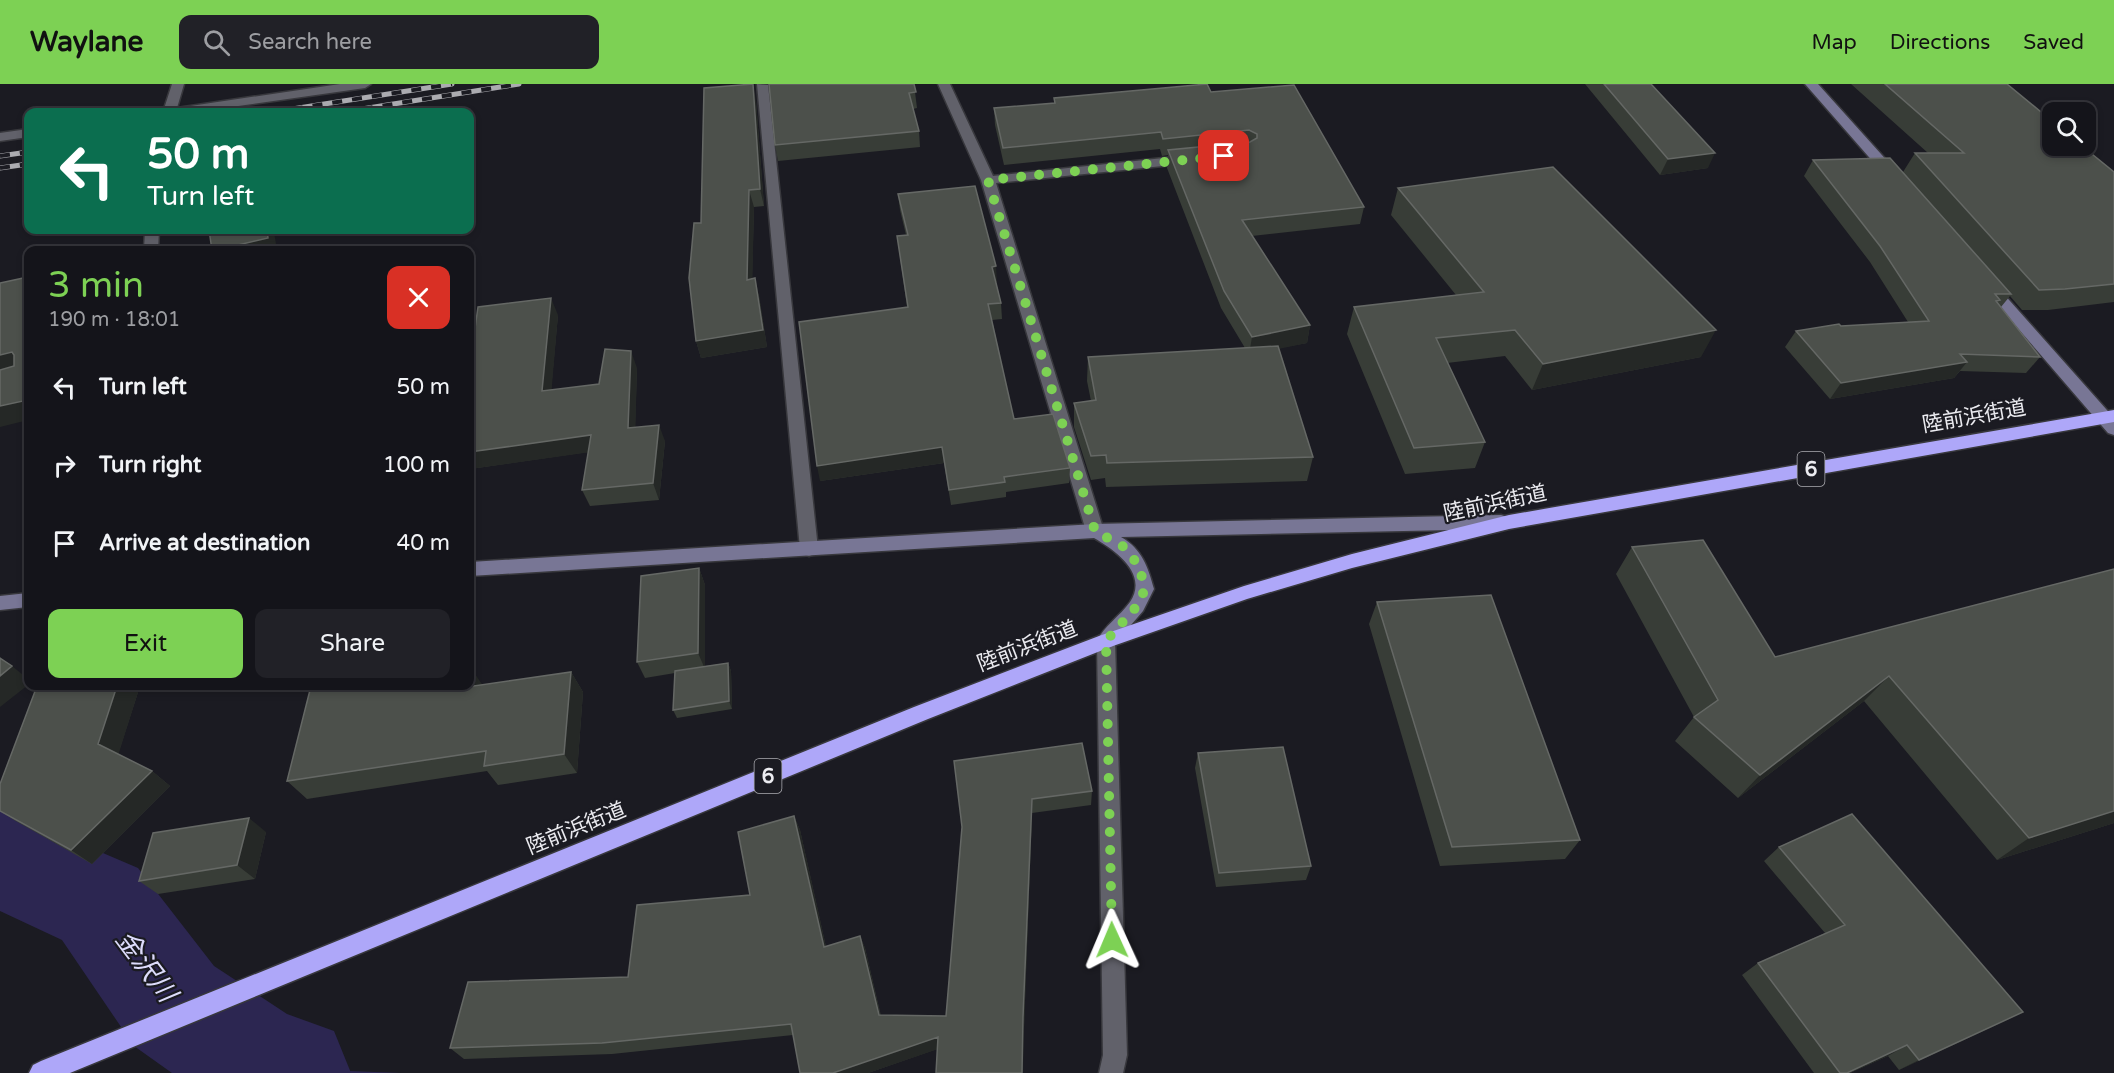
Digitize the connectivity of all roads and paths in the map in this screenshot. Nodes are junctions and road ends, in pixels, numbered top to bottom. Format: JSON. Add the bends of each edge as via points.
{"nodes":[{"id":1,"x":178,"y":84,"type":"edge"},
{"id":2,"x":365,"y":84,"type":"edge"},
{"id":3,"x":944,"y":84,"type":"edge"},
{"id":4,"x":1811,"y":84,"type":"edge"},
{"id":5,"x":762,"y":85,"type":"edge"},
{"id":6,"x":170,"y":108,"type":"edge"},
{"id":7,"x":201,"y":108,"type":"edge"},
{"id":8,"x":24,"y":134,"type":"edge"},
{"id":9,"x":0,"y":137,"type":"edge"},
{"id":10,"x":1200,"y":158,"type":"edge"},
{"id":11,"x":988,"y":180,"type":"junction"},
{"id":12,"x":1901,"y":185,"type":"edge"},
{"id":13,"x":1979,"y":274,"type":"edge"},
{"id":14,"x":2110,"y":421,"type":"edge"},
{"id":15,"x":1509,"y":522,"type":"junction"},
{"id":16,"x":1095,"y":531,"type":"junction"},
{"id":17,"x":809,"y":549,"type":"junction"},
{"id":18,"x":474,"y":568,"type":"edge"},
{"id":19,"x":24,"y":600,"type":"edge"},
{"id":20,"x":0,"y":603,"type":"edge"},
{"id":21,"x":1106,"y":641,"type":"junction"},
{"id":22,"x":41,"y":1073,"type":"edge"},
{"id":23,"x":1111,"y":1073,"type":"edge"}],
"edges":[{"from":1,"to":6,"type":"street"},
{"from":2,"to":7,"type":"street"},
{"from":3,"to":11,"type":"street"},
{"from":4,"to":12,"type":"street"},
{"from":5,"to":17,"type":"street"},
{"from":8,"to":9,"type":"street"},
{"from":10,"to":11,"type":"street"},
{"from":11,"to":16,"type":"street"},
{"from":13,"to":14,"type":"street"},
{"from":14,"to":15,"type":"highway","name":"陸前浜街道","number":"6"},
{"from":15,"to":16,"type":"street"},
{"from":15,"to":21,"type":"highway","name":"陸前浜街道","number":"6","via":[[1341,564]]},
{"from":16,"to":17,"type":"street"},
{"from":16,"to":21,"type":"street","via":[[1124,547],[1139,566],[1145,589],[1137,606]]},
{"from":17,"to":18,"type":"street"},
{"from":19,"to":20,"type":"street"},
{"from":21,"to":22,"type":"highway","name":"陸前浜街道","number":"6"},
{"from":21,"to":23,"type":"street","via":[[1115,1055]]}]}
